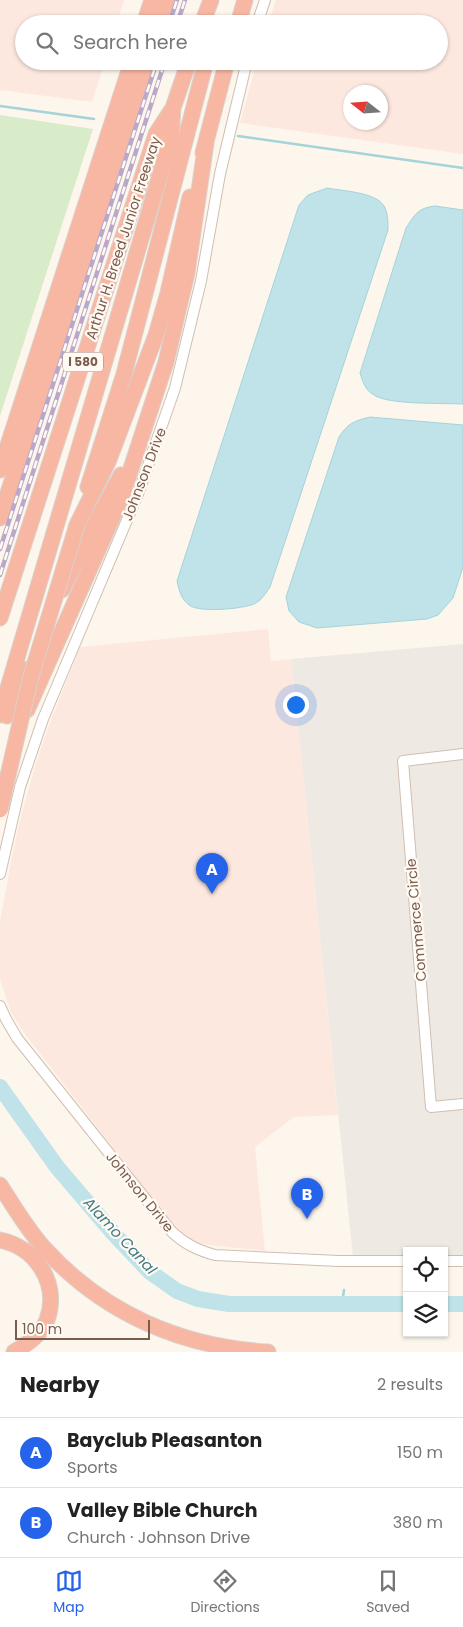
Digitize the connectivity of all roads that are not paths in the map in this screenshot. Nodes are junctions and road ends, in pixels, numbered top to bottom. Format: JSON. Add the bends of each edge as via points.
{"nodes":[{"id":1,"x":152,"y":0,"type":"edge"},
{"id":2,"x":167,"y":0,"type":"edge"},
{"id":3,"x":211,"y":0,"type":"edge"},
{"id":4,"x":216,"y":0,"type":"edge"},
{"id":5,"x":245,"y":0,"type":"edge"},
{"id":6,"x":265,"y":0,"type":"edge"},
{"id":7,"x":147,"y":15,"type":"edge"},
{"id":8,"x":162,"y":15,"type":"edge"},
{"id":9,"x":205,"y":15,"type":"edge"},
{"id":10,"x":215,"y":15,"type":"edge"},
{"id":11,"x":241,"y":15,"type":"edge"},
{"id":12,"x":261,"y":15,"type":"edge"},
{"id":13,"x":129,"y":70,"type":"edge"},
{"id":14,"x":144,"y":70,"type":"edge"},
{"id":15,"x":186,"y":70,"type":"edge"},
{"id":16,"x":204,"y":70,"type":"edge"},
{"id":17,"x":225,"y":70,"type":"edge"},
{"id":18,"x":245,"y":70,"type":"edge"},
{"id":19,"x":173,"y":108,"type":"junction"},
{"id":20,"x":206,"y":143,"type":"junction"},
{"id":21,"x":135,"y":451,"type":"junction"},
{"id":22,"x":102,"y":460,"type":"junction"},
{"id":23,"x":0,"y":470,"type":"edge"},
{"id":24,"x":0,"y":518,"type":"edge"},
{"id":25,"x":0,"y":618,"type":"edge"},
{"id":26,"x":2,"y":717,"type":"edge"},
{"id":27,"x":463,"y":754,"type":"edge"},
{"id":28,"x":0,"y":787,"type":"edge"},
{"id":29,"x":0,"y":810,"type":"edge"},
{"id":30,"x":0,"y":874,"type":"edge"},
{"id":31,"x":0,"y":1006,"type":"edge"},
{"id":32,"x":463,"y":1104,"type":"edge"},
{"id":33,"x":0,"y":1185,"type":"edge"},
{"id":34,"x":0,"y":1240,"type":"edge"},
{"id":35,"x":403,"y":1261,"type":"edge"},
{"id":36,"x":448,"y":1261,"type":"edge"},
{"id":37,"x":463,"y":1261,"type":"edge"},
{"id":38,"x":14,"y":1352,"type":"edge"},
{"id":39,"x":268,"y":1352,"type":"edge"}],
"edges":[{"from":1,"to":7,"type":"highway"},
{"from":2,"to":8,"type":"highway"},
{"from":3,"to":9,"type":"highway"},
{"from":4,"to":10,"type":"highway"},
{"from":5,"to":11,"type":"highway"},
{"from":6,"to":12,"type":"street"},
{"from":13,"to":23,"type":"highway"},
{"from":14,"to":24,"type":"highway","number":"I 580"},
{"from":15,"to":19,"type":"highway","name":"Arthur H. Breed Junior Freeway","number":"I 580"},
{"from":16,"to":22,"type":"highway"},
{"from":17,"to":20,"type":"highway"},
{"from":18,"to":30,"type":"street","name":"Johnson Drive","via":[[175,388],[138,494],[42,719],[20,787]]},
{"from":19,"to":25,"type":"highway","name":"Arthur H. Breed Junior Freeway","number":"I 580","via":[[156,134]]},
{"from":19,"to":26,"type":"highway","via":[[171,138]]},
{"from":20,"to":21,"type":"highway","via":[[180,307],[166,362]]},
{"from":20,"to":22,"type":"highway","via":[[156,335]]},
{"from":21,"to":26,"type":"highway","via":[[73,566]]},
{"from":21,"to":28,"type":"highway","via":[[122,496],[27,710]]},
{"from":22,"to":29,"type":"highway","bridge":true,"via":[[77,525],[31,676]]},
{"from":27,"to":32,"type":"street","name":"Commerce Circle","via":[[403,761],[431,1107]]},
{"from":31,"to":35,"type":"street","name":"Johnson Drive","via":[[17,1038],[160,1218],[184,1243],[215,1255]]},
{"from":33,"to":39,"type":"highway","via":[[44,1248],[87,1287],[131,1316],[198,1342],[222,1348]]},
{"from":34,"to":38,"type":"highway","via":[[22,1247],[33,1256],[43,1269],[49,1286],[51,1304],[46,1321],[37,1335]]},
{"from":36,"to":37,"type":"street"}]}
